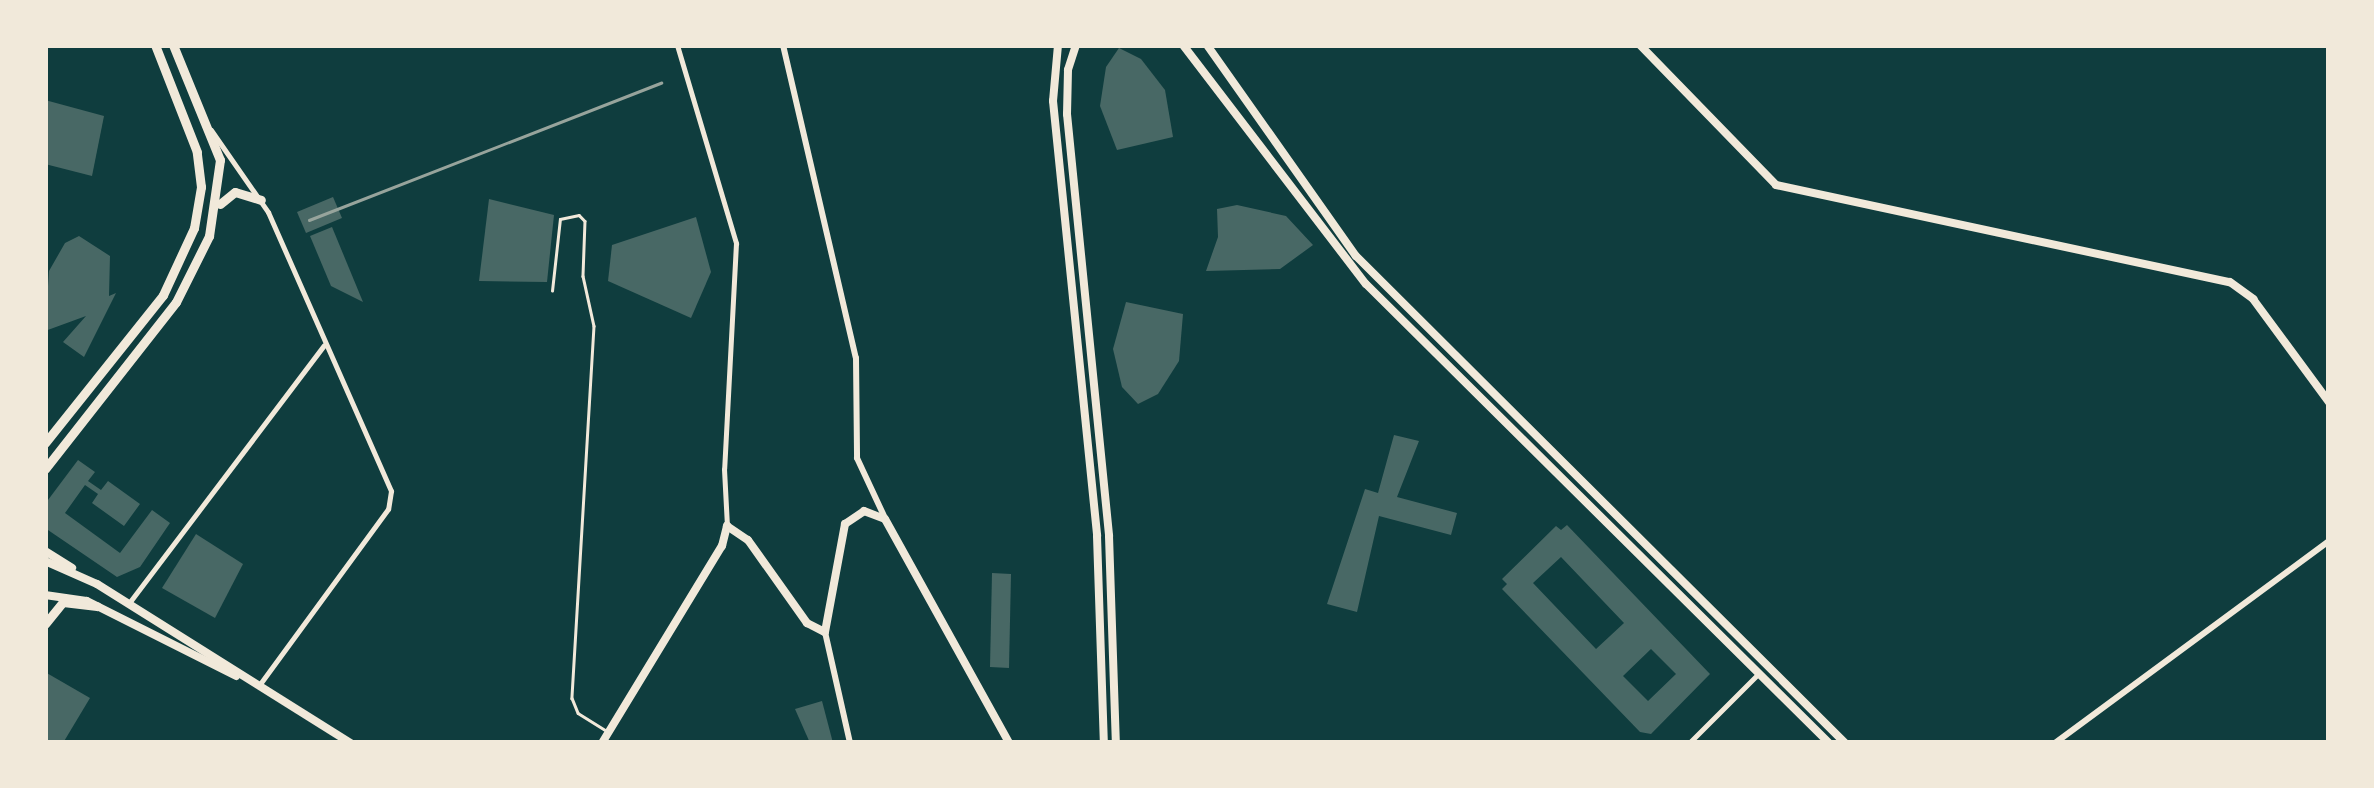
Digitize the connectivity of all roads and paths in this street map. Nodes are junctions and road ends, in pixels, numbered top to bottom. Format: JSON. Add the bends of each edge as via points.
{"nodes":[{"id":1,"x":156,"y":45,"type":"edge"},
{"id":2,"x":173,"y":45,"type":"edge"},
{"id":3,"x":677,"y":45,"type":"edge"},
{"id":4,"x":783,"y":45,"type":"edge"},
{"id":5,"x":1058,"y":45,"type":"edge"},
{"id":6,"x":1076,"y":45,"type":"edge"},
{"id":7,"x":1183,"y":45,"type":"edge"},
{"id":8,"x":1207,"y":45,"type":"edge"},
{"id":9,"x":1640,"y":45,"type":"edge"},
{"id":10,"x":210,"y":128,"type":"junction"},
{"id":11,"x":261,"y":200,"type":"junction"},
{"id":12,"x":216,"y":211,"type":"junction"},
{"id":13,"x":552,"y":290,"type":"dead end"},
{"id":14,"x":324,"y":345,"type":"junction"},
{"id":15,"x":2329,"y":402,"type":"edge"},
{"id":16,"x":45,"y":443,"type":"edge"},
{"id":17,"x":45,"y":469,"type":"edge"},
{"id":18,"x":886,"y":519,"type":"junction"},
{"id":19,"x":727,"y":526,"type":"junction"},
{"id":20,"x":2329,"y":541,"type":"edge"},
{"id":21,"x":45,"y":551,"type":"edge"},
{"id":22,"x":45,"y":561,"type":"edge"},
{"id":23,"x":97,"y":584,"type":"junction"},
{"id":24,"x":45,"y":595,"type":"edge"},
{"id":25,"x":128,"y":603,"type":"junction"},
{"id":26,"x":97,"y":606,"type":"junction"},
{"id":27,"x":45,"y":624,"type":"edge"},
{"id":28,"x":825,"y":632,"type":"junction"},
{"id":29,"x":1760,"y":672,"type":"junction"},
{"id":30,"x":263,"y":688,"type":"junction"},
{"id":31,"x":608,"y":732,"type":"junction"},
{"id":32,"x":350,"y":743,"type":"edge"},
{"id":33,"x":602,"y":743,"type":"edge"},
{"id":34,"x":850,"y":743,"type":"edge"},
{"id":35,"x":1008,"y":743,"type":"edge"},
{"id":36,"x":1104,"y":743,"type":"edge"},
{"id":37,"x":1116,"y":743,"type":"edge"},
{"id":38,"x":1689,"y":743,"type":"edge"},
{"id":39,"x":1829,"y":743,"type":"edge"},
{"id":40,"x":1845,"y":743,"type":"edge"},
{"id":41,"x":2054,"y":743,"type":"edge"}],
"edges":[{"from":1,"to":16,"type":"highway","via":[[197,152],[201,187],[194,228],[163,294]]},
{"from":2,"to":10,"type":"highway"},
{"from":3,"to":19,"type":"street","via":[[736,243]]},
{"from":4,"to":18,"type":"street","via":[[858,365],[856,458]]},
{"from":5,"to":36,"type":"main road","via":[[1053,102],[1097,536]]},
{"from":6,"to":37,"type":"main road","via":[[1067,114],[1109,536]]},
{"from":7,"to":29,"type":"main road","via":[[1366,284]]},
{"from":8,"to":40,"type":"main road","via":[[1356,256]]},
{"from":9,"to":15,"type":"main road","via":[[1776,185],[2230,282],[2253,298]]},
{"from":10,"to":11,"type":"street"},
{"from":10,"to":12,"type":"highway","via":[[221,172]]},
{"from":11,"to":12,"type":"highway","via":[[230,193]]},
{"from":11,"to":14,"type":"street"},
{"from":12,"to":17,"type":"highway","via":[[182,294]]},
{"from":13,"to":31,"type":"lane","via":[[560,219],[579,215],[585,220],[583,276],[594,326],[572,698],[578,713]]},
{"from":14,"to":25,"type":"street"},
{"from":14,"to":30,"type":"street","via":[[392,501]]},
{"from":18,"to":28,"type":"main road","via":[[858,512],[845,524]]},
{"from":18,"to":35,"type":"main road"},
{"from":19,"to":28,"type":"main road","via":[[748,540],[801,616]]},
{"from":19,"to":31,"type":"main road","via":[[722,546]]},
{"from":20,"to":41,"type":"street"},
{"from":21,"to":23,"type":"main road"},
{"from":22,"to":23,"type":"main road"},
{"from":23,"to":25,"type":"main road"},
{"from":24,"to":26,"type":"main road"},
{"from":25,"to":30,"type":"main road"},
{"from":26,"to":27,"type":"highway","via":[[63,602]]},
{"from":26,"to":30,"type":"main road"},
{"from":28,"to":34,"type":"street"},
{"from":29,"to":38,"type":"street"},
{"from":29,"to":39,"type":"main road"},
{"from":30,"to":32,"type":"main road"},
{"from":31,"to":33,"type":"main road"}]}
